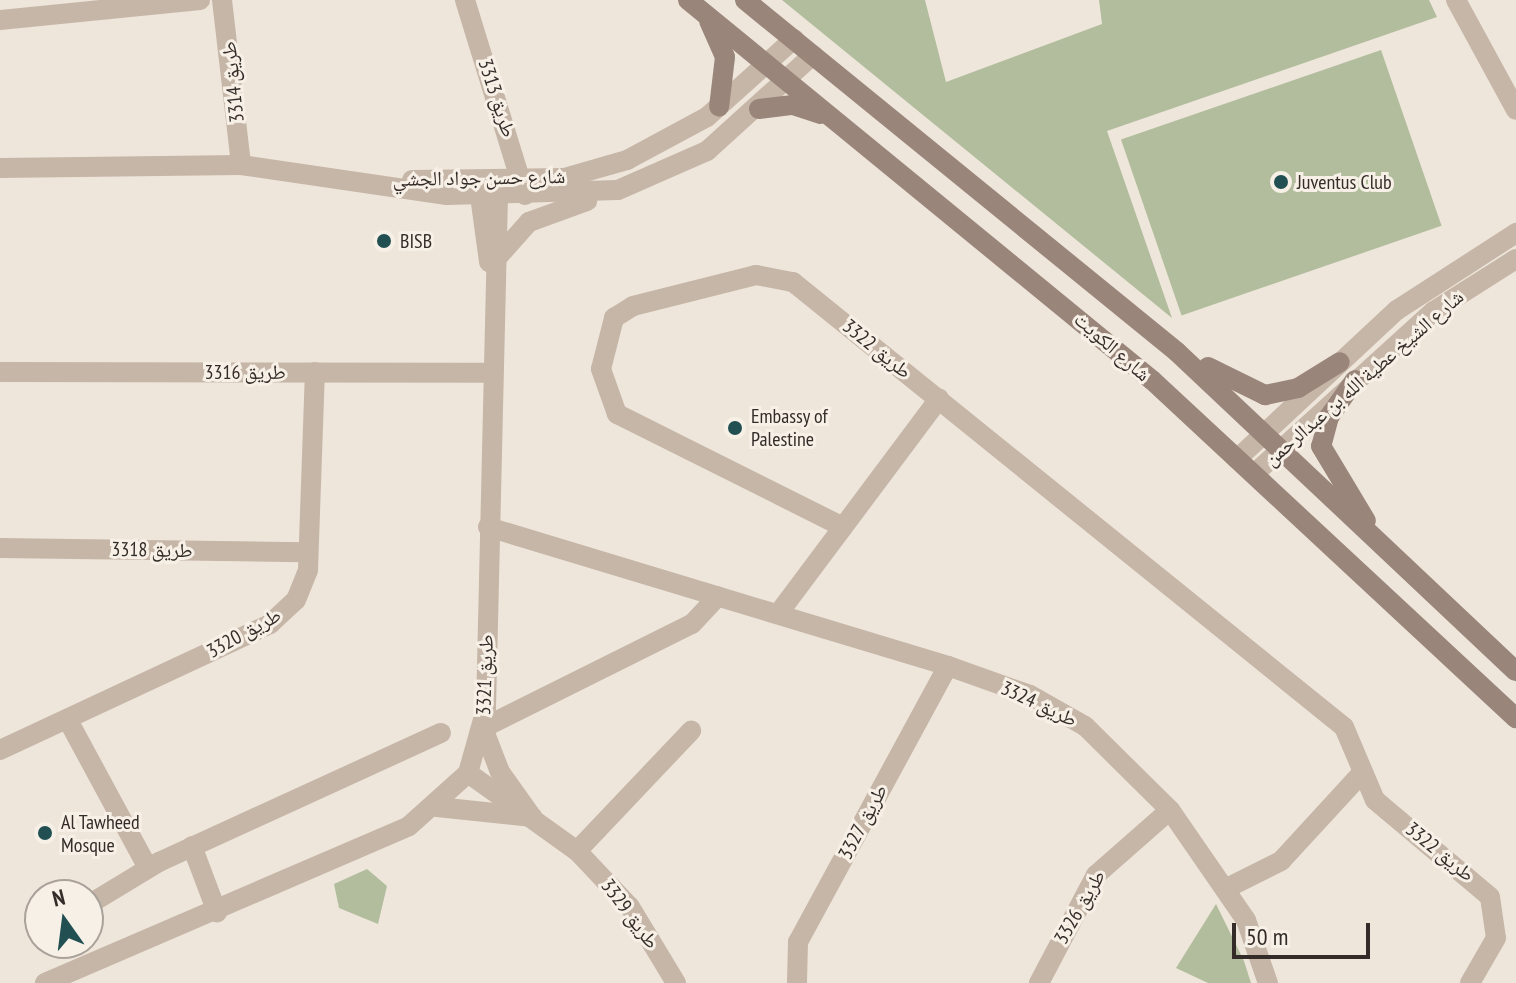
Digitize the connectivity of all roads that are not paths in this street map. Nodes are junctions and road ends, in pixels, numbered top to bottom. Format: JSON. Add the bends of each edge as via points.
{"nodes":[{"id":1,"x":200,"y":0,"type":"edge"},
{"id":2,"x":222,"y":0,"type":"edge"},
{"id":3,"x":465,"y":0,"type":"edge"},
{"id":4,"x":745,"y":0,"type":"edge"},
{"id":5,"x":1456,"y":0,"type":"edge"},
{"id":6,"x":76,"y":6,"type":"edge"},
{"id":7,"x":695,"y":6,"type":"edge"},
{"id":8,"x":0,"y":20,"type":"edge"},
{"id":9,"x":794,"y":39,"type":"junction"},
{"id":10,"x":813,"y":55,"type":"junction"},
{"id":11,"x":768,"y":67,"type":"junction"},
{"id":12,"x":788,"y":83,"type":"junction"},
{"id":13,"x":1511,"y":103,"type":"edge"},
{"id":14,"x":719,"y":107,"type":"junction"},
{"id":15,"x":759,"y":109,"type":"junction"},
{"id":16,"x":1516,"y":118,"type":"edge"},
{"id":17,"x":848,"y":124,"type":"junction"},
{"id":18,"x":241,"y":165,"type":"junction"},
{"id":19,"x":0,"y":168,"type":"edge"},
{"id":20,"x":360,"y":181,"type":"junction"},
{"id":21,"x":489,"y":187,"type":"junction"},
{"id":22,"x":525,"y":188,"type":"junction"},
{"id":23,"x":618,"y":190,"type":"junction"},
{"id":24,"x":447,"y":195,"type":"junction"},
{"id":25,"x":1516,"y":233,"type":"edge"},
{"id":26,"x":484,"y":243,"type":"junction"},
{"id":27,"x":1516,"y":259,"type":"edge"},
{"id":28,"x":491,"y":265,"type":"junction"},
{"id":29,"x":1177,"y":352,"type":"junction"},
{"id":30,"x":1340,"y":362,"type":"junction"},
{"id":31,"x":0,"y":372,"type":"edge"},
{"id":32,"x":315,"y":372,"type":"junction"},
{"id":33,"x":490,"y":373,"type":"junction"},
{"id":34,"x":1355,"y":380,"type":"junction"},
{"id":35,"x":939,"y":399,"type":"junction"},
{"id":36,"x":1262,"y":435,"type":"junction"},
{"id":37,"x":1279,"y":451,"type":"junction"},
{"id":38,"x":1237,"y":459,"type":"junction"},
{"id":39,"x":1254,"y":474,"type":"junction"},
{"id":40,"x":488,"y":527,"type":"junction"},
{"id":41,"x":843,"y":527,"type":"junction"},
{"id":42,"x":1374,"y":539,"type":"junction"},
{"id":43,"x":0,"y":548,"type":"edge"},
{"id":44,"x":304,"y":552,"type":"junction"},
{"id":45,"x":718,"y":596,"type":"junction"},
{"id":46,"x":778,"y":614,"type":"junction"},
{"id":47,"x":948,"y":666,"type":"junction"},
{"id":48,"x":1516,"y":671,"type":"edge"},
{"id":49,"x":1516,"y":718,"type":"edge"},
{"id":50,"x":69,"y":722,"type":"junction"},
{"id":51,"x":483,"y":728,"type":"junction"},
{"id":52,"x":691,"y":731,"type":"dead end"},
{"id":53,"x":441,"y":733,"type":"dead end"},
{"id":54,"x":0,"y":750,"type":"edge"},
{"id":55,"x":468,"y":773,"type":"junction"},
{"id":56,"x":1361,"y":774,"type":"junction"},
{"id":57,"x":437,"y":807,"type":"junction"},
{"id":58,"x":1170,"y":810,"type":"junction"},
{"id":59,"x":532,"y":817,"type":"junction"},
{"id":60,"x":192,"y":846,"type":"junction"},
{"id":61,"x":577,"y":851,"type":"junction"},
{"id":62,"x":148,"y":868,"type":"junction"},
{"id":63,"x":1225,"y":889,"type":"junction"},
{"id":64,"x":104,"y":895,"type":"edge"},
{"id":65,"x":217,"y":912,"type":"junction"},
{"id":66,"x":68,"y":979,"type":"edge"},
{"id":67,"x":45,"y":983,"type":"edge"},
{"id":68,"x":676,"y":983,"type":"edge"},
{"id":69,"x":797,"y":983,"type":"edge"},
{"id":70,"x":1039,"y":983,"type":"edge"},
{"id":71,"x":1268,"y":983,"type":"edge"},
{"id":72,"x":1470,"y":983,"type":"edge"}],
"edges":[{"from":1,"to":6,"type":"street"},
{"from":2,"to":18,"type":"street","name":"طريق 3314"},
{"from":3,"to":22,"type":"street","name":"طريق 3313"},
{"from":4,"to":9,"type":"main road","name":"شارع الكويت"},
{"from":5,"to":13,"type":"street"},
{"from":6,"to":8,"type":"street"},
{"from":7,"to":11,"type":"main road","name":"شارع الكويت"},
{"from":7,"to":14,"type":"main road","via":[[725,57]]},
{"from":9,"to":10,"type":"main road","name":"شارع الكويت"},
{"from":9,"to":11,"type":"street","name":"شارع حسن جواد الجشي"},
{"from":10,"to":12,"type":"street","name":"شارع حسن جواد الجشي"},
{"from":10,"to":29,"type":"main road","name":"شارع الكويت"},
{"from":11,"to":12,"type":"main road","name":"شارع الكويت"},
{"from":11,"to":14,"type":"street","name":"شارع حسن جواد الجشي"},
{"from":12,"to":15,"type":"street","name":"شارع حسن جواد الجشي"},
{"from":12,"to":17,"type":"main road","name":"شارع الكويت"},
{"from":13,"to":16,"type":"street"},
{"from":14,"to":22,"type":"street","name":"شارع حسن جواد الجشي","via":[[627,160]]},
{"from":15,"to":17,"type":"main road","via":[[793,105]]},
{"from":15,"to":23,"type":"street","name":"شارع حسن جواد الجشي","via":[[707,151]]},
{"from":17,"to":38,"type":"main road","name":"شارع الكويت"},
{"from":18,"to":19,"type":"street","name":"شارع حسن جواد الجشي"},
{"from":18,"to":20,"type":"street","name":"شارع حسن جواد الجشي"},
{"from":20,"to":21,"type":"street","name":"شارع حسن جواد الجشي"},
{"from":20,"to":24,"type":"street","name":"شارع حسن جواد الجشي"},
{"from":21,"to":22,"type":"street","name":"شارع حسن جواد الجشي"},
{"from":21,"to":24,"type":"street","name":"شارع حسن جواد الجشي"},
{"from":21,"to":26,"type":"street"},
{"from":21,"to":28,"type":"street","name":"طريق 3321"},
{"from":22,"to":23,"type":"street","name":"شارع حسن جواد الجشي"},
{"from":23,"to":28,"type":"street","via":[[529,222]]},
{"from":24,"to":26,"type":"street"},
{"from":25,"to":30,"type":"street","name":"شارع الشيخ عطية الله بن عبدالرحمن","via":[[1419,291]]},
{"from":26,"to":28,"type":"street"},
{"from":27,"to":34,"type":"street","name":"شارع الشيخ عطية الله بن عبدالرحمن","via":[[1456,295]]},
{"from":28,"to":33,"type":"street","name":"طريق 3321"},
{"from":29,"to":30,"type":"main road","via":[[1265,395],[1298,388]]},
{"from":29,"to":36,"type":"main road","name":"شارع الكويت"},
{"from":30,"to":36,"type":"street","name":"شارع الشيخ عطية الله بن عبدالرحمن"},
{"from":31,"to":32,"type":"street","name":"طريق 3316"},
{"from":32,"to":33,"type":"street","name":"طريق 3316"},
{"from":32,"to":44,"type":"street","name":"طريق 3320"},
{"from":33,"to":40,"type":"street","name":"طريق 3321"},
{"from":34,"to":37,"type":"street","name":"شارع الشيخ عطية الله بن عبدالرحمن"},
{"from":34,"to":42,"type":"main road","via":[[1329,417],[1321,446]]},
{"from":35,"to":41,"type":"street"},
{"from":35,"to":41,"type":"street","name":"طريق 3322","via":[[779,275],[633,306],[607,326],[602,384],[617,414]]},
{"from":35,"to":56,"type":"street","name":"طريق 3322","via":[[1344,727]]},
{"from":36,"to":37,"type":"main road","name":"شارع الكويت"},
{"from":36,"to":38,"type":"street","name":"شارع الشيخ عطية الله بن عبدالرحمن"},
{"from":37,"to":39,"type":"street","name":"شارع الشيخ عطية الله بن عبدالرحمن"},
{"from":37,"to":42,"type":"main road","name":"شارع الكويت"},
{"from":38,"to":39,"type":"main road","name":"شارع الكويت"},
{"from":39,"to":49,"type":"main road","name":"شارع الكويت"},
{"from":40,"to":45,"type":"street","name":"طريق 3324"},
{"from":40,"to":51,"type":"street","name":"طريق 3321"},
{"from":41,"to":46,"type":"street"},
{"from":42,"to":48,"type":"main road","name":"شارع الكويت"},
{"from":43,"to":44,"type":"street","name":"طريق 3318"},
{"from":44,"to":50,"type":"street","name":"طريق 3320","via":[[305,585],[270,624]]},
{"from":45,"to":46,"type":"street","name":"طريق 3324"},
{"from":45,"to":51,"type":"street","via":[[692,624]]},
{"from":46,"to":47,"type":"street","name":"طريق 3324"},
{"from":47,"to":58,"type":"street","name":"طريق 3324","via":[[1030,695],[1085,726]]},
{"from":47,"to":69,"type":"street","name":"طريق 3327","via":[[798,942]]},
{"from":50,"to":54,"type":"street","name":"طريق 3320"},
{"from":50,"to":62,"type":"street"},
{"from":51,"to":55,"type":"street","name":"طريق 3321"},
{"from":51,"to":59,"type":"street","via":[[507,784]]},
{"from":52,"to":61,"type":"street"},
{"from":53,"to":60,"type":"street"},
{"from":55,"to":57,"type":"street","name":"طريق 3321"},
{"from":55,"to":59,"type":"street","name":"طريق 3329"},
{"from":56,"to":63,"type":"street","via":[[1281,861]]},
{"from":56,"to":72,"type":"street","name":"طريق 3322","via":[[1375,800],[1490,897],[1496,938]]},
{"from":57,"to":59,"type":"street"},
{"from":57,"to":65,"type":"street","name":"طريق 3321","via":[[393,834]]},
{"from":58,"to":63,"type":"street","name":"طريق 3324"},
{"from":58,"to":70,"type":"street","name":"طريق 3326","via":[[1096,875]]},
{"from":59,"to":61,"type":"street","name":"طريق 3329"},
{"from":60,"to":62,"type":"street"},
{"from":60,"to":65,"type":"street"},
{"from":61,"to":68,"type":"street","name":"طريق 3329","via":[[630,907]]},
{"from":62,"to":64,"type":"street"},
{"from":63,"to":71,"type":"street","name":"طريق 3324","via":[[1246,920]]},
{"from":65,"to":66,"type":"street","name":"طريق 3321"},
{"from":66,"to":67,"type":"street","name":"طريق 3321"}]}
